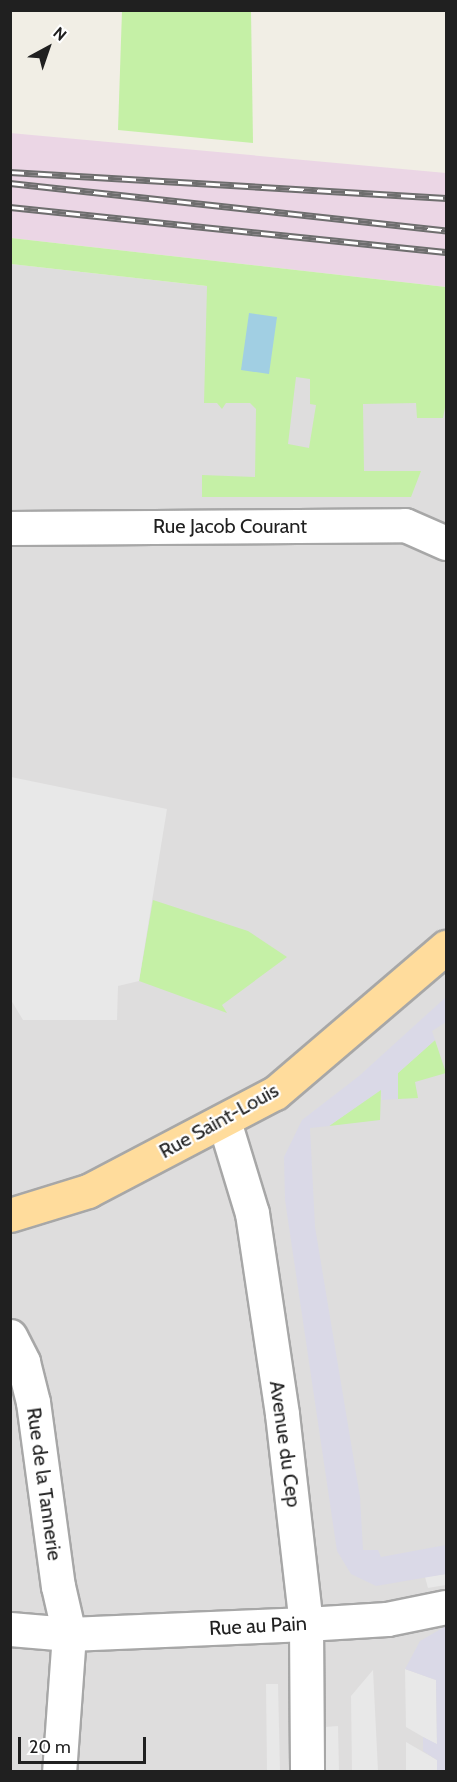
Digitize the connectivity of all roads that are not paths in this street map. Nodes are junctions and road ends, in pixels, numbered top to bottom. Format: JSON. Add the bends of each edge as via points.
{"nodes":[{"id":1,"x":10,"y":528,"type":"edge"},
{"id":2,"x":447,"y":543,"type":"edge"},
{"id":3,"x":441,"y":955,"type":"edge"},
{"id":4,"x":224,"y":1121,"type":"junction"},
{"id":5,"x":10,"y":1215,"type":"edge"},
{"id":6,"x":10,"y":1336,"type":"edge"},
{"id":7,"x":447,"y":1607,"type":"edge"},
{"id":8,"x":306,"y":1624,"type":"junction"},
{"id":9,"x":10,"y":1629,"type":"edge"},
{"id":10,"x":69,"y":1634,"type":"junction"},
{"id":11,"x":59,"y":1772,"type":"edge"},
{"id":12,"x":307,"y":1772,"type":"edge"}],
"edges":[{"from":1,"to":2,"type":"street","name":"Rue Jacob Courant","via":[[405,525]]},
{"from":3,"to":4,"type":"main road","name":"Rue Saint-Louis","via":[[276,1093]]},
{"from":4,"to":5,"type":"main road","name":"Rue Saint-Louis","via":[[88,1191]]},
{"from":4,"to":8,"type":"street","name":"Avenue du Cep","via":[[252,1213],[282,1414]]},
{"from":6,"to":10,"type":"street","name":"Rue de la Tannerie","via":[[23,1362],[33,1402],[58,1586]]},
{"from":7,"to":8,"type":"street","name":"Rue au Pain","via":[[387,1619]]},
{"from":8,"to":10,"type":"street","name":"Rue au Pain"},
{"from":8,"to":12,"type":"street","name":"Avenue du Cep"},
{"from":9,"to":10,"type":"street","name":"Rue au Pain"},
{"from":10,"to":11,"type":"street","name":"Rue de la Tannerie"}]}
